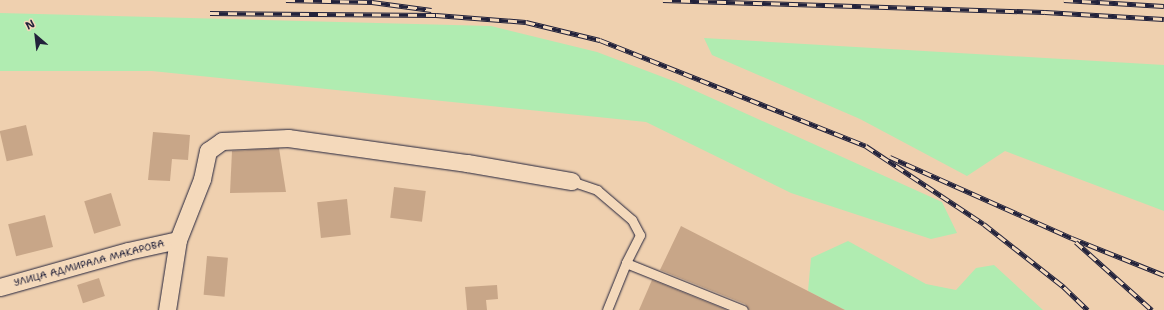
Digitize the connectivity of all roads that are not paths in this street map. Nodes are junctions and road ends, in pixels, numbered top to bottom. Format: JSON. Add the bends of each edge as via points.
{"nodes":[{"id":1,"x":571,"y":181,"type":"joint"},
{"id":2,"x":178,"y":240,"type":"junction"},
{"id":3,"x":626,"y":263,"type":"junction"},
{"id":4,"x":0,"y":287,"type":"edge"},
{"id":5,"x":168,"y":310,"type":"edge"},
{"id":6,"x":607,"y":310,"type":"edge"},
{"id":7,"x":743,"y":310,"type":"edge"}],
"edges":[{"from":1,"to":2,"type":"street","via":[[467,163],[288,138],[222,141],[208,151],[202,179]]},
{"from":1,"to":3,"type":"lane","via":[[597,190],[632,220],[640,235]]},
{"from":2,"to":4,"type":"street","name":"УЛИЦА АДМИРАЛА МАКАРОВА","via":[[128,251]]},
{"from":2,"to":5,"type":"street"},
{"from":3,"to":6,"type":"lane"},
{"from":3,"to":7,"type":"lane"}]}
